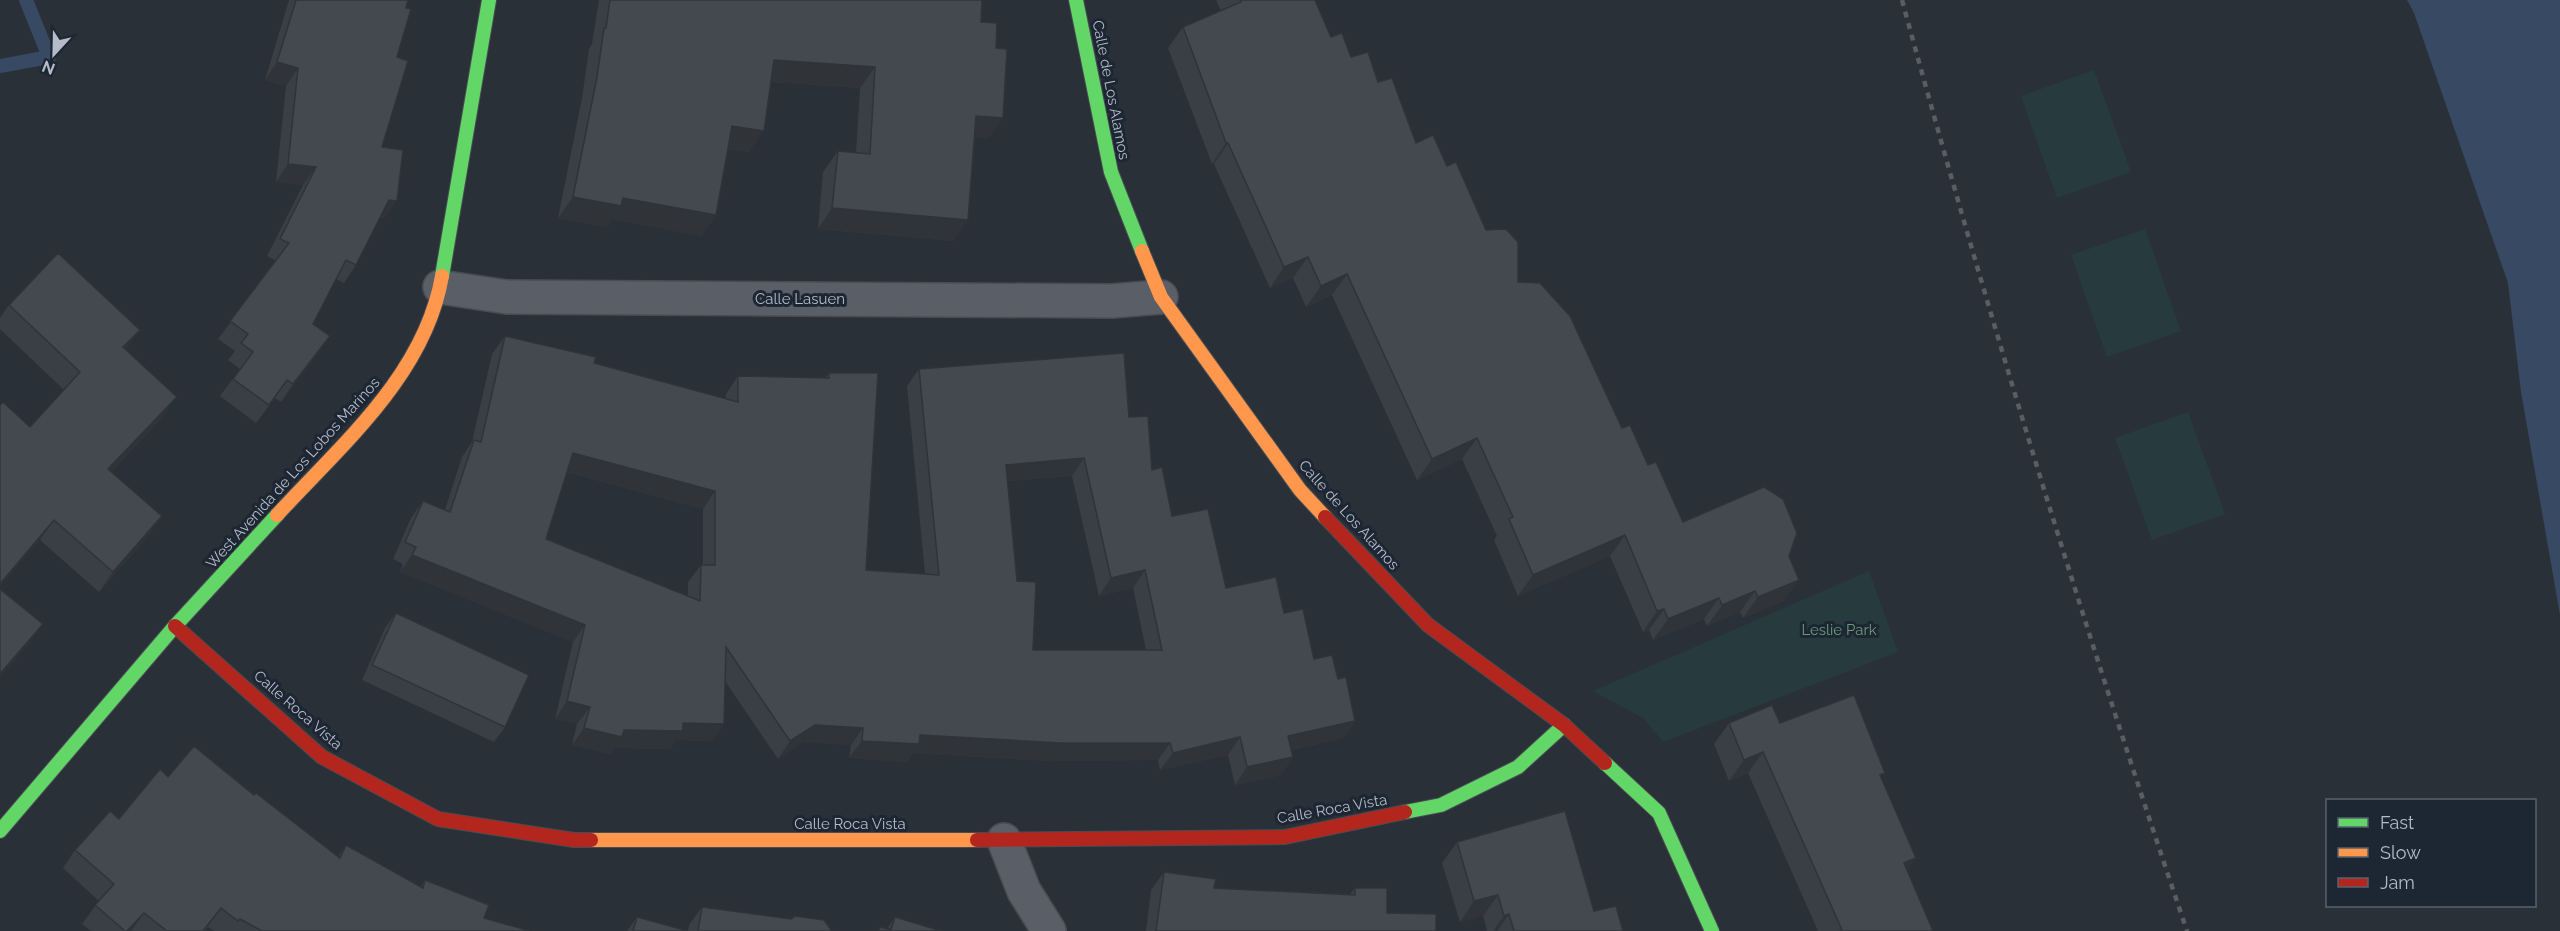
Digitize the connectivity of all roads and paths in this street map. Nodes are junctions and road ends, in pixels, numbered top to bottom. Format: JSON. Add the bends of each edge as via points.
{"nodes":[{"id":1,"x":489,"y":0,"type":"edge"},
{"id":2,"x":1076,"y":0,"type":"edge"},
{"id":3,"x":440,"y":287,"type":"junction"},
{"id":4,"x":1161,"y":297,"type":"junction"},
{"id":5,"x":175,"y":626,"type":"junction"},
{"id":6,"x":1564,"y":726,"type":"junction"},
{"id":7,"x":0,"y":831,"type":"edge"},
{"id":8,"x":1004,"y":840,"type":"junction"},
{"id":9,"x":1049,"y":931,"type":"edge"},
{"id":10,"x":1712,"y":931,"type":"edge"}],
"edges":[{"from":1,"to":3,"type":"street","name":"West Avenida de Los Lobos Marinos"},
{"from":2,"to":4,"type":"street","name":"Calle de Los Alamos","via":[[1111,172]]},
{"from":3,"to":4,"type":"street","name":"Calle Lasuen","via":[[507,297],[1100,301]]},
{"from":3,"to":5,"type":"street","name":"West Avenida de Los Lobos Marinos","via":[[431,320],[396,385]]},
{"from":4,"to":6,"type":"street","name":"Calle de Los Alamos","via":[[1300,490],[1428,625]]},
{"from":5,"to":7,"type":"street","name":"West Avenida de Los Lobos Marinos"},
{"from":5,"to":8,"type":"street","name":"Calle Roca Vista","via":[[322,757],[438,819],[574,840]]},
{"from":6,"to":8,"type":"street","name":"Calle Roca Vista","via":[[1518,767],[1441,805],[1408,812],[1285,837]]},
{"from":6,"to":10,"type":"street","name":"Calle de Los Alamos","via":[[1659,813]]},
{"from":8,"to":9,"type":"street","via":[[1024,891]]}]}
